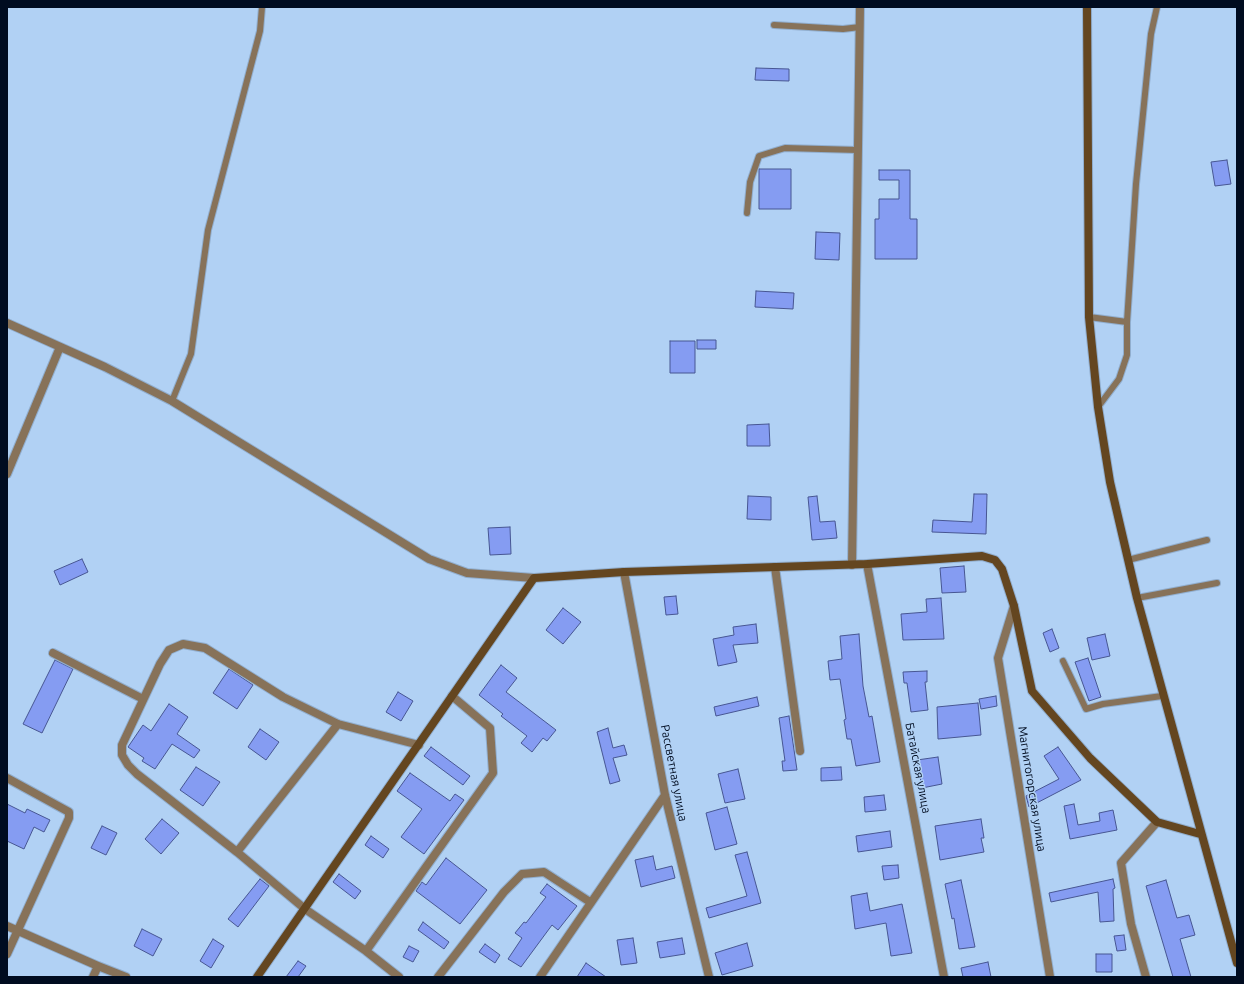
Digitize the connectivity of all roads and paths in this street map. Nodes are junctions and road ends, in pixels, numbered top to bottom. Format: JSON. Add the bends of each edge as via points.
{"nodes":[{"id":1,"x":262,"y":7,"type":"edge"},
{"id":2,"x":860,"y":7,"type":"edge"},
{"id":3,"x":1087,"y":7,"type":"edge"},
{"id":4,"x":1157,"y":7,"type":"edge"},
{"id":5,"x":774,"y":24,"type":"dead end"},
{"id":6,"x":860,"y":27,"type":"junction"},
{"id":7,"x":858,"y":150,"type":"junction"},
{"id":8,"x":747,"y":213,"type":"dead end"},
{"id":9,"x":1089,"y":317,"type":"junction"},
{"id":10,"x":1127,"y":322,"type":"junction"},
{"id":11,"x":7,"y":323,"type":"edge"},
{"id":12,"x":60,"y":347,"type":"junction"},
{"id":13,"x":172,"y":401,"type":"junction"},
{"id":14,"x":1098,"y":407,"type":"junction"},
{"id":15,"x":7,"y":474,"type":"edge"},
{"id":16,"x":1207,"y":540,"type":"dead end"},
{"id":17,"x":1128,"y":560,"type":"junction"},
{"id":18,"x":867,"y":564,"type":"junction"},
{"id":19,"x":852,"y":565,"type":"junction"},
{"id":20,"x":774,"y":567,"type":"junction"},
{"id":21,"x":624,"y":572,"type":"junction"},
{"id":22,"x":534,"y":578,"type":"junction"},
{"id":23,"x":1217,"y":583,"type":"dead end"},
{"id":24,"x":1137,"y":598,"type":"junction"},
{"id":25,"x":1014,"y":606,"type":"junction"},
{"id":26,"x":53,"y":653,"type":"dead end"},
{"id":27,"x":1063,"y":661,"type":"dead end"},
{"id":28,"x":452,"y":696,"type":"junction"},
{"id":29,"x":1162,"y":696,"type":"junction"},
{"id":30,"x":143,"y":699,"type":"junction"},
{"id":31,"x":338,"y":724,"type":"junction"},
{"id":32,"x":419,"y":744,"type":"junction"},
{"id":33,"x":800,"y":751,"type":"dead end"},
{"id":34,"x":7,"y":778,"type":"edge"},
{"id":35,"x":665,"y":795,"type":"junction"},
{"id":36,"x":1157,"y":822,"type":"junction"},
{"id":37,"x":1200,"y":834,"type":"junction"},
{"id":38,"x":237,"y":852,"type":"junction"},
{"id":39,"x":590,"y":902,"type":"junction"},
{"id":40,"x":305,"y":909,"type":"junction"},
{"id":41,"x":7,"y":926,"type":"edge"},
{"id":42,"x":19,"y":932,"type":"junction"},
{"id":43,"x":366,"y":951,"type":"junction"},
{"id":44,"x":7,"y":954,"type":"edge"},
{"id":45,"x":1237,"y":963,"type":"edge"},
{"id":46,"x":98,"y":966,"type":"junction"},
{"id":47,"x":92,"y":977,"type":"edge"},
{"id":48,"x":126,"y":977,"type":"edge"},
{"id":49,"x":256,"y":977,"type":"edge"},
{"id":50,"x":399,"y":977,"type":"edge"},
{"id":51,"x":438,"y":977,"type":"edge"},
{"id":52,"x":540,"y":977,"type":"edge"},
{"id":53,"x":709,"y":977,"type":"edge"},
{"id":54,"x":944,"y":977,"type":"edge"},
{"id":55,"x":1050,"y":977,"type":"edge"},
{"id":56,"x":1146,"y":977,"type":"edge"}],
"edges":[{"from":1,"to":13,"type":"lane","via":[[260,31],[208,230],[191,354]]},
{"from":2,"to":6,"type":"street"},
{"from":3,"to":9,"type":"street"},
{"from":4,"to":10,"type":"lane","via":[[1151,34],[1136,184]]},
{"from":5,"to":6,"type":"lane","via":[[843,29]]},
{"from":6,"to":7,"type":"street"},
{"from":7,"to":8,"type":"lane","via":[[785,148],[759,156],[750,182]]},
{"from":7,"to":19,"type":"street"},
{"from":9,"to":10,"type":"lane"},
{"from":9,"to":14,"type":"street"},
{"from":10,"to":14,"type":"lane","via":[[1127,355],[1119,380]]},
{"from":11,"to":12,"type":"street"},
{"from":12,"to":13,"type":"street"},
{"from":12,"to":15,"type":"street"},
{"from":13,"to":22,"type":"street","via":[[429,559],[467,573]]},
{"from":14,"to":17,"type":"street","via":[[1110,482]]},
{"from":16,"to":17,"type":"lane"},
{"from":17,"to":24,"type":"street"},
{"from":18,"to":19,"type":"street"},
{"from":18,"to":25,"type":"street","via":[[982,556],[995,560],[1002,569]]},
{"from":18,"to":54,"type":"street","name":"Батайская улица"},
{"from":19,"to":20,"type":"street"},
{"from":20,"to":21,"type":"street"},
{"from":20,"to":33,"type":"street"},
{"from":21,"to":22,"type":"street"},
{"from":21,"to":35,"type":"street","name":"Рассветная улица"},
{"from":22,"to":28,"type":"street"},
{"from":23,"to":24,"type":"lane"},
{"from":24,"to":29,"type":"street"},
{"from":25,"to":36,"type":"street","via":[[1032,692],[1090,758]]},
{"from":25,"to":55,"type":"street","name":"Магнитогорская улица","via":[[998,658]]},
{"from":26,"to":30,"type":"street"},
{"from":27,"to":29,"type":"lane","via":[[1086,709],[1103,704]]},
{"from":28,"to":32,"type":"street"},
{"from":28,"to":43,"type":"street","via":[[490,728],[493,773]]},
{"from":29,"to":37,"type":"street"},
{"from":30,"to":31,"type":"street","via":[[169,650],[183,644],[205,648],[283,697]]},
{"from":30,"to":38,"type":"street","via":[[122,745],[122,755],[128,765]]},
{"from":31,"to":32,"type":"street"},
{"from":31,"to":38,"type":"street"},
{"from":32,"to":40,"type":"street"},
{"from":34,"to":42,"type":"street","via":[[69,812],[69,818]]},
{"from":35,"to":39,"type":"street"},
{"from":35,"to":53,"type":"street","name":"Рассветная улица"},
{"from":36,"to":37,"type":"street"},
{"from":36,"to":56,"type":"street","via":[[1121,863],[1131,924]]},
{"from":37,"to":45,"type":"street"},
{"from":38,"to":40,"type":"street"},
{"from":39,"to":51,"type":"street","via":[[544,872],[522,874],[504,892]]},
{"from":39,"to":52,"type":"street"},
{"from":40,"to":43,"type":"street"},
{"from":40,"to":49,"type":"street"},
{"from":41,"to":42,"type":"street"},
{"from":42,"to":44,"type":"street"},
{"from":42,"to":46,"type":"street"},
{"from":43,"to":50,"type":"street"},
{"from":46,"to":47,"type":"street"},
{"from":46,"to":48,"type":"street"}]}
